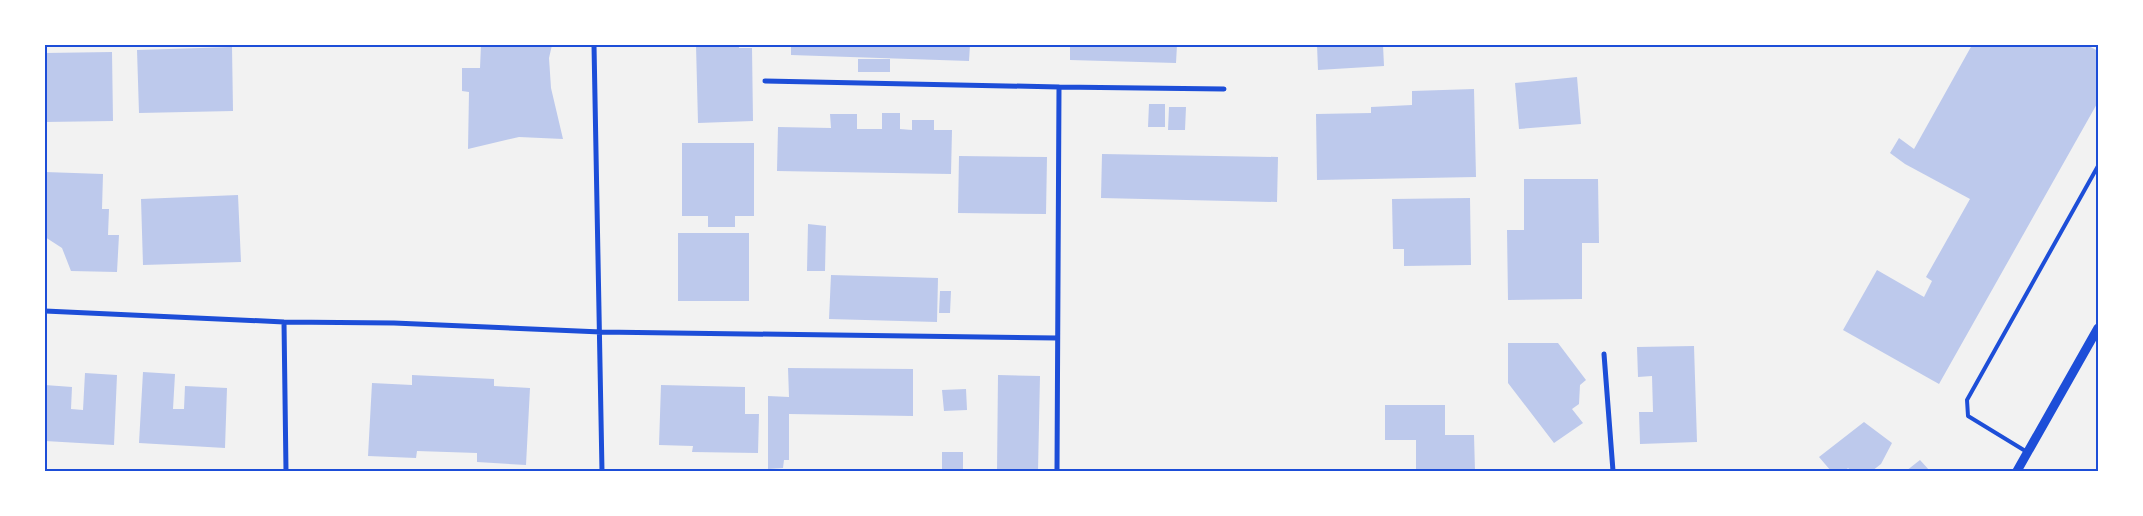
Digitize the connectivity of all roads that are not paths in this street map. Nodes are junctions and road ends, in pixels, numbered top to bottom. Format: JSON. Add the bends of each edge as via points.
{"nodes":[{"id":1,"x":594,"y":45,"type":"edge"},
{"id":2,"x":765,"y":82,"type":"dead end"},
{"id":3,"x":1059,"y":87,"type":"junction"},
{"id":4,"x":1224,"y":88,"type":"dead end"},
{"id":5,"x":2098,"y":166,"type":"edge"},
{"id":6,"x":45,"y":311,"type":"edge"},
{"id":7,"x":284,"y":322,"type":"junction"},
{"id":8,"x":2098,"y":328,"type":"edge"},
{"id":9,"x":601,"y":332,"type":"junction"},
{"id":10,"x":1057,"y":338,"type":"junction"},
{"id":11,"x":1604,"y":354,"type":"dead end"},
{"id":12,"x":2028,"y":452,"type":"junction"},
{"id":13,"x":286,"y":471,"type":"edge"},
{"id":14,"x":602,"y":471,"type":"edge"},
{"id":15,"x":1057,"y":471,"type":"edge"},
{"id":16,"x":1613,"y":471,"type":"edge"},
{"id":17,"x":2017,"y":471,"type":"edge"}],
"edges":[{"from":1,"to":9,"type":"street"},
{"from":2,"to":3,"type":"street"},
{"from":3,"to":4,"type":"street"},
{"from":3,"to":10,"type":"street"},
{"from":5,"to":12,"type":"lane","via":[[1967,400],[1968,416]]},
{"from":6,"to":7,"type":"street"},
{"from":7,"to":9,"type":"street"},
{"from":7,"to":13,"type":"street"},
{"from":8,"to":12,"type":"street"},
{"from":9,"to":10,"type":"street"},
{"from":9,"to":14,"type":"street"},
{"from":10,"to":15,"type":"street"},
{"from":11,"to":16,"type":"street"},
{"from":12,"to":17,"type":"street"}]}
